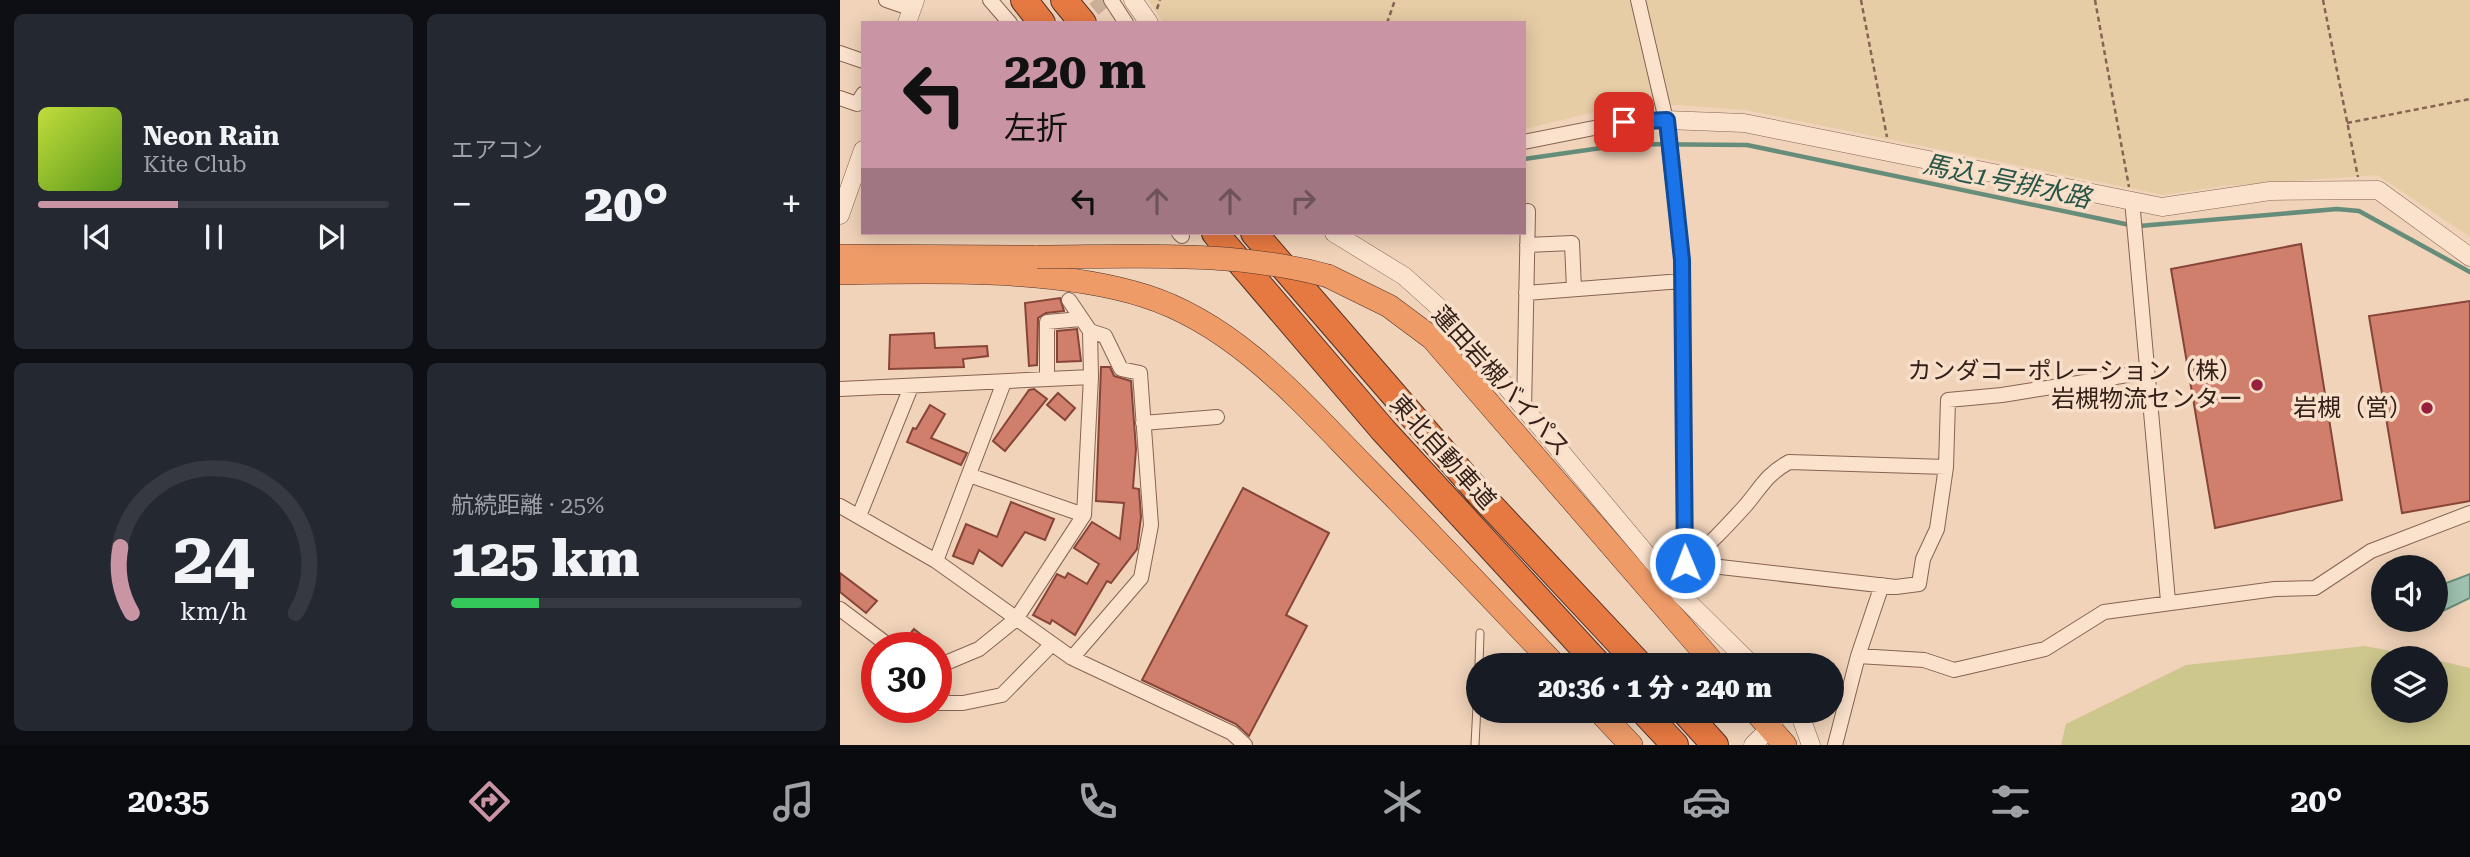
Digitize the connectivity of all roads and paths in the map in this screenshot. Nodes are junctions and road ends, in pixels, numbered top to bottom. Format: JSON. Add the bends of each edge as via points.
{"nodes":[{"id":1,"x":886,"y":0,"type":"edge"},
{"id":2,"x":990,"y":0,"type":"edge"},
{"id":3,"x":1024,"y":0,"type":"edge"},
{"id":4,"x":1065,"y":0,"type":"edge"},
{"id":5,"x":1086,"y":0,"type":"edge"},
{"id":6,"x":1111,"y":0,"type":"edge"},
{"id":7,"x":1133,"y":0,"type":"edge"},
{"id":8,"x":1395,"y":0,"type":"edge"},
{"id":9,"x":1638,"y":0,"type":"edge"},
{"id":10,"x":1861,"y":0,"type":"edge"},
{"id":11,"x":2095,"y":0,"type":"edge"},
{"id":12,"x":2323,"y":0,"type":"edge"},
{"id":13,"x":911,"y":11,"type":"edge"},
{"id":14,"x":1008,"y":21,"type":"edge"},
{"id":15,"x":1040,"y":21,"type":"edge"},
{"id":16,"x":1081,"y":21,"type":"edge"},
{"id":17,"x":1101,"y":21,"type":"edge"},
{"id":18,"x":1125,"y":21,"type":"edge"},
{"id":19,"x":1148,"y":21,"type":"edge"},
{"id":20,"x":1388,"y":21,"type":"edge"},
{"id":21,"x":840,"y":53,"type":"edge"},
{"id":22,"x":861,"y":60,"type":"edge"},
{"id":23,"x":861,"y":97,"type":"edge"},
{"id":24,"x":840,"y":98,"type":"edge"},
{"id":25,"x":2470,"y":99,"type":"edge"},
{"id":26,"x":1667,"y":120,"type":"junction"},
{"id":27,"x":2347,"y":124,"type":"junction"},
{"id":28,"x":1526,"y":142,"type":"edge"},
{"id":29,"x":1890,"y":154,"type":"junction"},
{"id":30,"x":861,"y":156,"type":"edge"},
{"id":31,"x":2360,"y":190,"type":"junction"},
{"id":32,"x":2132,"y":200,"type":"junction"},
{"id":33,"x":1528,"y":211,"type":"dead end"},
{"id":34,"x":840,"y":215,"type":"edge"},
{"id":35,"x":1217,"y":235,"type":"edge"},
{"id":36,"x":1256,"y":235,"type":"edge"},
{"id":37,"x":1337,"y":235,"type":"edge"},
{"id":38,"x":1527,"y":245,"type":"junction"},
{"id":39,"x":840,"y":256,"type":"edge"},
{"id":40,"x":2470,"y":257,"type":"edge"},
{"id":41,"x":840,"y":273,"type":"edge"},
{"id":42,"x":1682,"y":281,"type":"junction"},
{"id":43,"x":1574,"y":289,"type":"junction"},
{"id":44,"x":1526,"y":293,"type":"junction"},
{"id":45,"x":1069,"y":300,"type":"dead end"},
{"id":46,"x":1085,"y":325,"type":"junction"},
{"id":47,"x":2147,"y":372,"type":"junction"},
{"id":48,"x":1091,"y":377,"type":"junction"},
{"id":49,"x":1048,"y":379,"type":"junction"},
{"id":50,"x":1004,"y":382,"type":"junction"},
{"id":51,"x":911,"y":387,"type":"junction"},
{"id":52,"x":840,"y":389,"type":"edge"},
{"id":53,"x":1524,"y":410,"type":"junction"},
{"id":54,"x":1217,"y":417,"type":"dead end"},
{"id":55,"x":1143,"y":423,"type":"junction"},
{"id":56,"x":1946,"y":467,"type":"junction"},
{"id":57,"x":968,"y":475,"type":"junction"},
{"id":58,"x":840,"y":506,"type":"edge"},
{"id":59,"x":2470,"y":513,"type":"edge"},
{"id":60,"x":1084,"y":515,"type":"junction"},
{"id":61,"x":859,"y":516,"type":"junction"},
{"id":62,"x":936,"y":561,"type":"junction"},
{"id":63,"x":1685,"y":563,"type":"junction"},
{"id":64,"x":1882,"y":585,"type":"junction"},
{"id":65,"x":1679,"y":593,"type":"junction"},
{"id":66,"x":2168,"y":601,"type":"junction"},
{"id":67,"x":840,"y":609,"type":"edge"},
{"id":68,"x":1016,"y":619,"type":"junction"},
{"id":69,"x":871,"y":632,"type":"edge"},
{"id":70,"x":1480,"y":633,"type":"dead end"},
{"id":71,"x":1052,"y":644,"type":"junction"},
{"id":72,"x":1479,"y":653,"type":"edge"},
{"id":73,"x":1543,"y":653,"type":"edge"},
{"id":74,"x":1588,"y":653,"type":"edge"},
{"id":75,"x":1629,"y":653,"type":"edge"},
{"id":76,"x":1705,"y":653,"type":"edge"},
{"id":77,"x":1740,"y":653,"type":"edge"},
{"id":78,"x":1858,"y":656,"type":"junction"},
{"id":79,"x":1072,"y":658,"type":"junction"},
{"id":80,"x":952,"y":662,"type":"edge"},
{"id":81,"x":952,"y":701,"type":"edge"},
{"id":82,"x":1476,"y":723,"type":"edge"},
{"id":83,"x":1610,"y":723,"type":"edge"},
{"id":84,"x":1654,"y":723,"type":"edge"},
{"id":85,"x":1695,"y":723,"type":"edge"},
{"id":86,"x":1803,"y":723,"type":"edge"},
{"id":87,"x":1245,"y":745,"type":"edge"},
{"id":88,"x":1475,"y":745,"type":"edge"},
{"id":89,"x":1631,"y":745,"type":"edge"},
{"id":90,"x":1675,"y":745,"type":"edge"},
{"id":91,"x":1715,"y":745,"type":"edge"},
{"id":92,"x":1811,"y":745,"type":"edge"},
{"id":93,"x":1835,"y":745,"type":"edge"}],
"edges":[{"from":1,"to":13,"type":"street"},
{"from":2,"to":14,"type":"street"},
{"from":3,"to":15,"type":"highway"},
{"from":4,"to":16,"type":"highway"},
{"from":5,"to":17,"type":"highway"},
{"from":6,"to":18,"type":"street"},
{"from":7,"to":19,"type":"street"},
{"from":8,"to":20,"type":"path"},
{"from":9,"to":26,"type":"street"},
{"from":10,"to":29,"type":"path"},
{"from":11,"to":32,"type":"path"},
{"from":12,"to":27,"type":"path"},
{"from":21,"to":22,"type":"street"},
{"from":23,"to":24,"type":"street","via":[[857,104]]},
{"from":25,"to":27,"type":"path"},
{"from":26,"to":28,"type":"street","via":[[1624,122]]},
{"from":26,"to":29,"type":"street","via":[[1744,123]]},
{"from":26,"to":42,"type":"street"},
{"from":27,"to":31,"type":"path"},
{"from":29,"to":32,"type":"street"},
{"from":30,"to":34,"type":"street"},
{"from":31,"to":32,"type":"street","via":[[2270,191],[2162,207]]},
{"from":31,"to":40,"type":"street","via":[[2378,190]]},
{"from":32,"to":47,"type":"street"},
{"from":33,"to":38,"type":"street"},
{"from":35,"to":74,"type":"highway","name":"東北自動車道","via":[[1383,430]]},
{"from":36,"to":75,"type":"highway","name":"東北自動車道","via":[[1442,451]]},
{"from":37,"to":53,"type":"street","via":[[1404,276],[1443,311]]},
{"from":38,"to":43,"type":"street","via":[[1572,243]]},
{"from":38,"to":44,"type":"street"},
{"from":39,"to":76,"type":"highway","name":"蓮田岩槻バイパス","bridge":true,"via":[[1248,259],[1328,275],[1389,306],[1432,338]]},
{"from":41,"to":73,"type":"highway","via":[[1073,279],[1145,296],[1196,318],[1291,391]]},
{"from":42,"to":43,"type":"street"},
{"from":42,"to":63,"type":"street"},
{"from":43,"to":44,"type":"street"},
{"from":44,"to":53,"type":"street"},
{"from":45,"to":46,"type":"street"},
{"from":46,"to":48,"type":"street"},
{"from":46,"to":49,"type":"street","via":[[1047,322]]},
{"from":46,"to":55,"type":"street","via":[[1105,336],[1121,369],[1140,373]]},
{"from":47,"to":56,"type":"street","via":[[1948,400]]},
{"from":47,"to":66,"type":"street"},
{"from":48,"to":49,"type":"street"},
{"from":48,"to":60,"type":"street"},
{"from":49,"to":50,"type":"street"},
{"from":50,"to":51,"type":"street"},
{"from":50,"to":57,"type":"street"},
{"from":51,"to":52,"type":"street"},
{"from":51,"to":61,"type":"street"},
{"from":53,"to":65,"type":"street"},
{"from":54,"to":55,"type":"street"},
{"from":55,"to":79,"type":"street","via":[[1151,525],[1141,578]]},
{"from":56,"to":63,"type":"street","via":[[1789,462],[1768,474],[1706,548]]},
{"from":56,"to":64,"type":"street","via":[[1937,529],[1923,559],[1919,584]]},
{"from":57,"to":60,"type":"street"},
{"from":57,"to":62,"type":"street"},
{"from":58,"to":61,"type":"street"},
{"from":59,"to":66,"type":"street","via":[[2371,551],[2315,588]]},
{"from":60,"to":68,"type":"street"},
{"from":61,"to":62,"type":"street"},
{"from":62,"to":68,"type":"street"},
{"from":63,"to":64,"type":"street"},
{"from":63,"to":65,"type":"street"},
{"from":64,"to":78,"type":"street"},
{"from":65,"to":77,"type":"street"},
{"from":66,"to":78,"type":"street","via":[[2105,612],[2045,649],[1954,670],[1924,660]]},
{"from":67,"to":69,"type":"street"},
{"from":68,"to":71,"type":"street"},
{"from":68,"to":80,"type":"street","via":[[979,649]]},
{"from":70,"to":72,"type":"lane"},
{"from":71,"to":79,"type":"street"},
{"from":71,"to":81,"type":"street","via":[[1002,695]]},
{"from":78,"to":93,"type":"street"},
{"from":79,"to":87,"type":"street","via":[[1232,733]]},
{"from":82,"to":88,"type":"lane"},
{"from":83,"to":89,"type":"highway"},
{"from":84,"to":90,"type":"highway"},
{"from":85,"to":91,"type":"highway"},
{"from":86,"to":92,"type":"street"}]}
